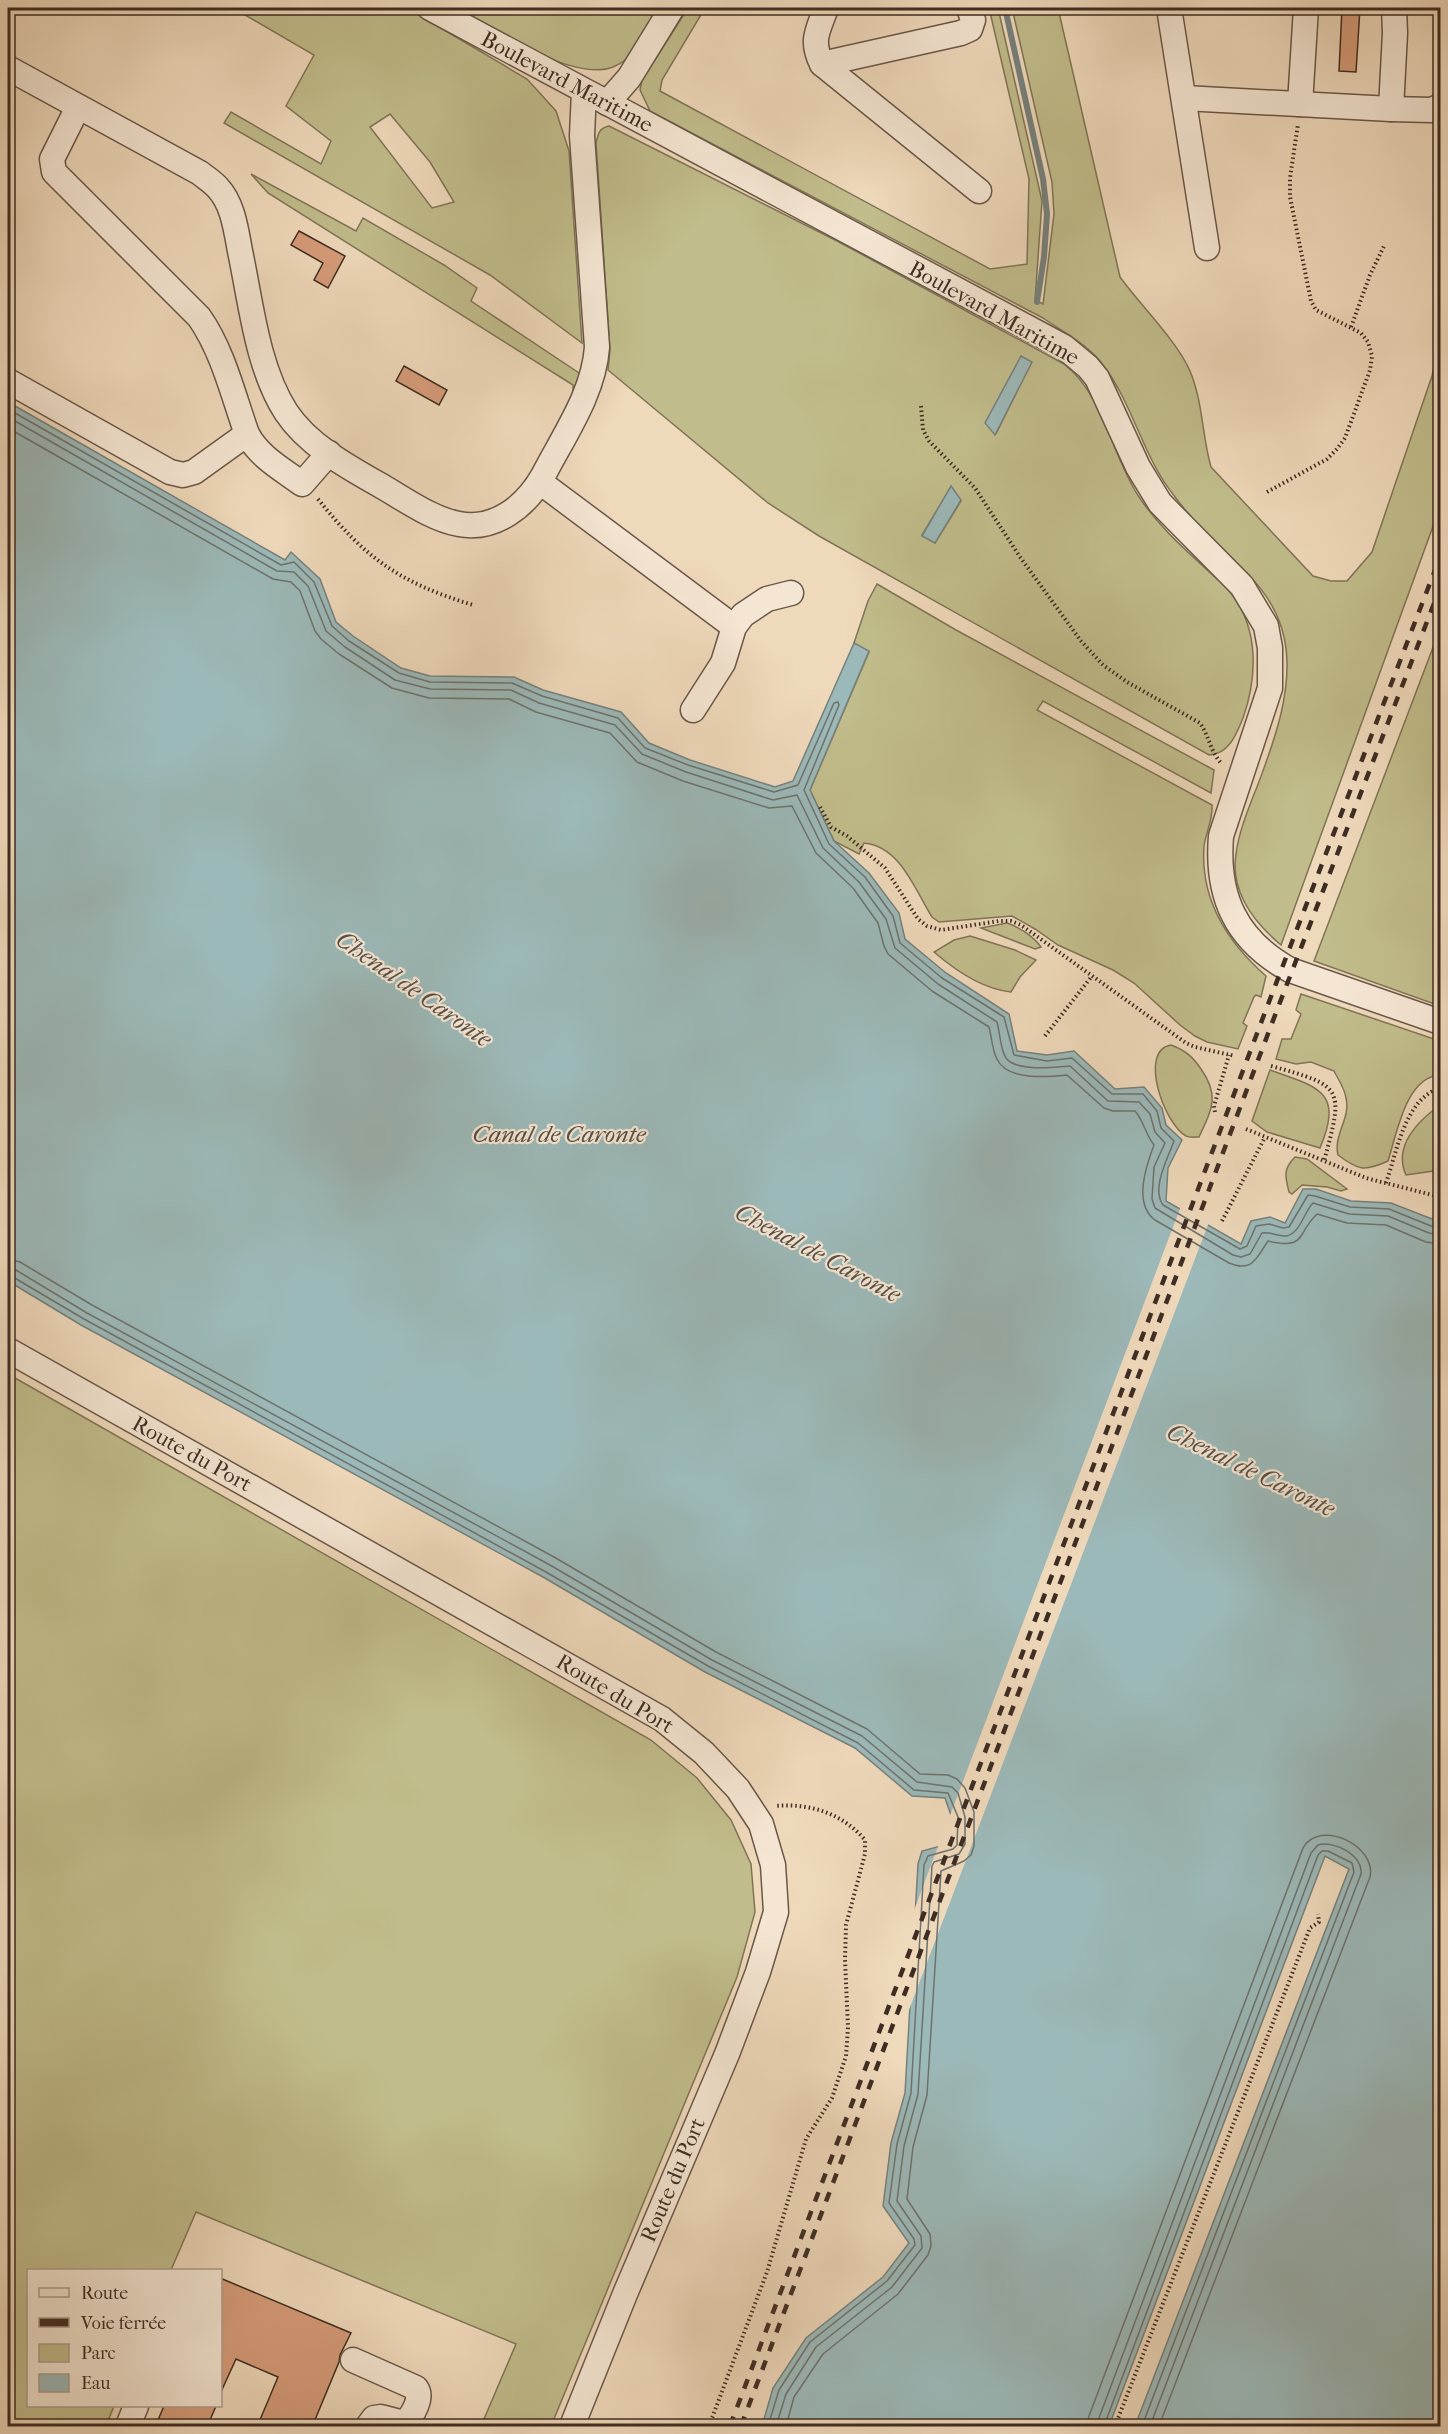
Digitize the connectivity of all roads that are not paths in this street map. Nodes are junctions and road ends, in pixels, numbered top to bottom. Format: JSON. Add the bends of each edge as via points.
{"nodes":[{"id":1,"x":430,"y":8,"type":"edge"},
{"id":2,"x":672,"y":8,"type":"edge"},
{"id":3,"x":826,"y":8,"type":"edge"},
{"id":4,"x":969,"y":8,"type":"edge"},
{"id":5,"x":1169,"y":8,"type":"edge"},
{"id":6,"x":1306,"y":8,"type":"edge"},
{"id":7,"x":1394,"y":8,"type":"edge"},
{"id":8,"x":822,"y":64,"type":"junction"},
{"id":9,"x":8,"y":68,"type":"edge"},
{"id":10,"x":584,"y":91,"type":"junction"},
{"id":11,"x":1184,"y":98,"type":"junction"},
{"id":12,"x":607,"y":103,"type":"junction"},
{"id":13,"x":1300,"y":104,"type":"junction"},
{"id":14,"x":78,"y":106,"type":"junction"},
{"id":15,"x":1440,"y":106,"type":"edge"},
{"id":16,"x":1391,"y":110,"type":"junction"},
{"id":17,"x":980,"y":191,"type":"dead end"},
{"id":18,"x":1207,"y":248,"type":"dead end"},
{"id":19,"x":8,"y":381,"type":"edge"},
{"id":20,"x":247,"y":434,"type":"junction"},
{"id":21,"x":329,"y":453,"type":"junction"},
{"id":22,"x":540,"y":482,"type":"junction"},
{"id":23,"x":791,"y":593,"type":"dead end"},
{"id":24,"x":734,"y":627,"type":"junction"},
{"id":25,"x":693,"y":710,"type":"dead end"},
{"id":26,"x":1440,"y":1022,"type":"edge"},
{"id":27,"x":8,"y":1350,"type":"edge"},
{"id":28,"x":353,"y":2360,"type":"dead end"},
{"id":29,"x":136,"y":2407,"type":"edge"},
{"id":30,"x":128,"y":2427,"type":"edge"},
{"id":31,"x":368,"y":2427,"type":"edge"},
{"id":32,"x":572,"y":2427,"type":"edge"}],
"edges":[{"from":1,"to":10,"type":"street","name":"Boulevard Maritime"},
{"from":2,"to":12,"type":"street","via":[[629,78]]},
{"from":3,"to":8,"type":"street","via":[[815,37],[815,51]]},
{"from":4,"to":8,"type":"street","via":[[973,20],[970,28],[961,33]]},
{"from":5,"to":11,"type":"street"},
{"from":6,"to":13,"type":"street"},
{"from":7,"to":16,"type":"street"},
{"from":8,"to":17,"type":"street"},
{"from":9,"to":14,"type":"street"},
{"from":10,"to":12,"type":"street","name":"Boulevard Maritime"},
{"from":10,"to":22,"type":"street","via":[[582,136],[596,357],[583,400]]},
{"from":11,"to":13,"type":"street"},
{"from":11,"to":18,"type":"street"},
{"from":12,"to":26,"type":"street","name":"Boulevard Maritime","via":[[1064,347],[1088,367],[1107,396],[1138,467],[1160,503],[1242,586],[1266,626],[1270,688],[1221,836],[1219,861],[1227,905],[1255,946],[1290,970]]},
{"from":13,"to":16,"type":"street"},
{"from":14,"to":20,"type":"street","via":[[52,159],[54,172],[210,331]]},
{"from":14,"to":21,"type":"street","via":[[200,173],[219,188],[230,207],[266,372],[287,413]]},
{"from":15,"to":16,"type":"street","via":[[1432,110]]},
{"from":19,"to":20,"type":"street","via":[[170,472],[183,475],[194,472]]},
{"from":20,"to":21,"type":"street","via":[[262,455],[302,484]]},
{"from":21,"to":22,"type":"street","via":[[447,522],[471,527],[495,522],[513,512]]},
{"from":22,"to":24,"type":"street"},
{"from":23,"to":24,"type":"street","via":[[767,598],[753,606]]},
{"from":24,"to":25,"type":"street","via":[[723,663]]},
{"from":27,"to":32,"type":"street","name":"Route du Port","via":[[662,1719],[704,1753],[738,1789],[761,1824],[773,1865],[776,1912],[758,1972]]},
{"from":28,"to":31,"type":"street","via":[[419,2392],[404,2423],[381,2417],[374,2418]]},
{"from":29,"to":30,"type":"street"}]}
